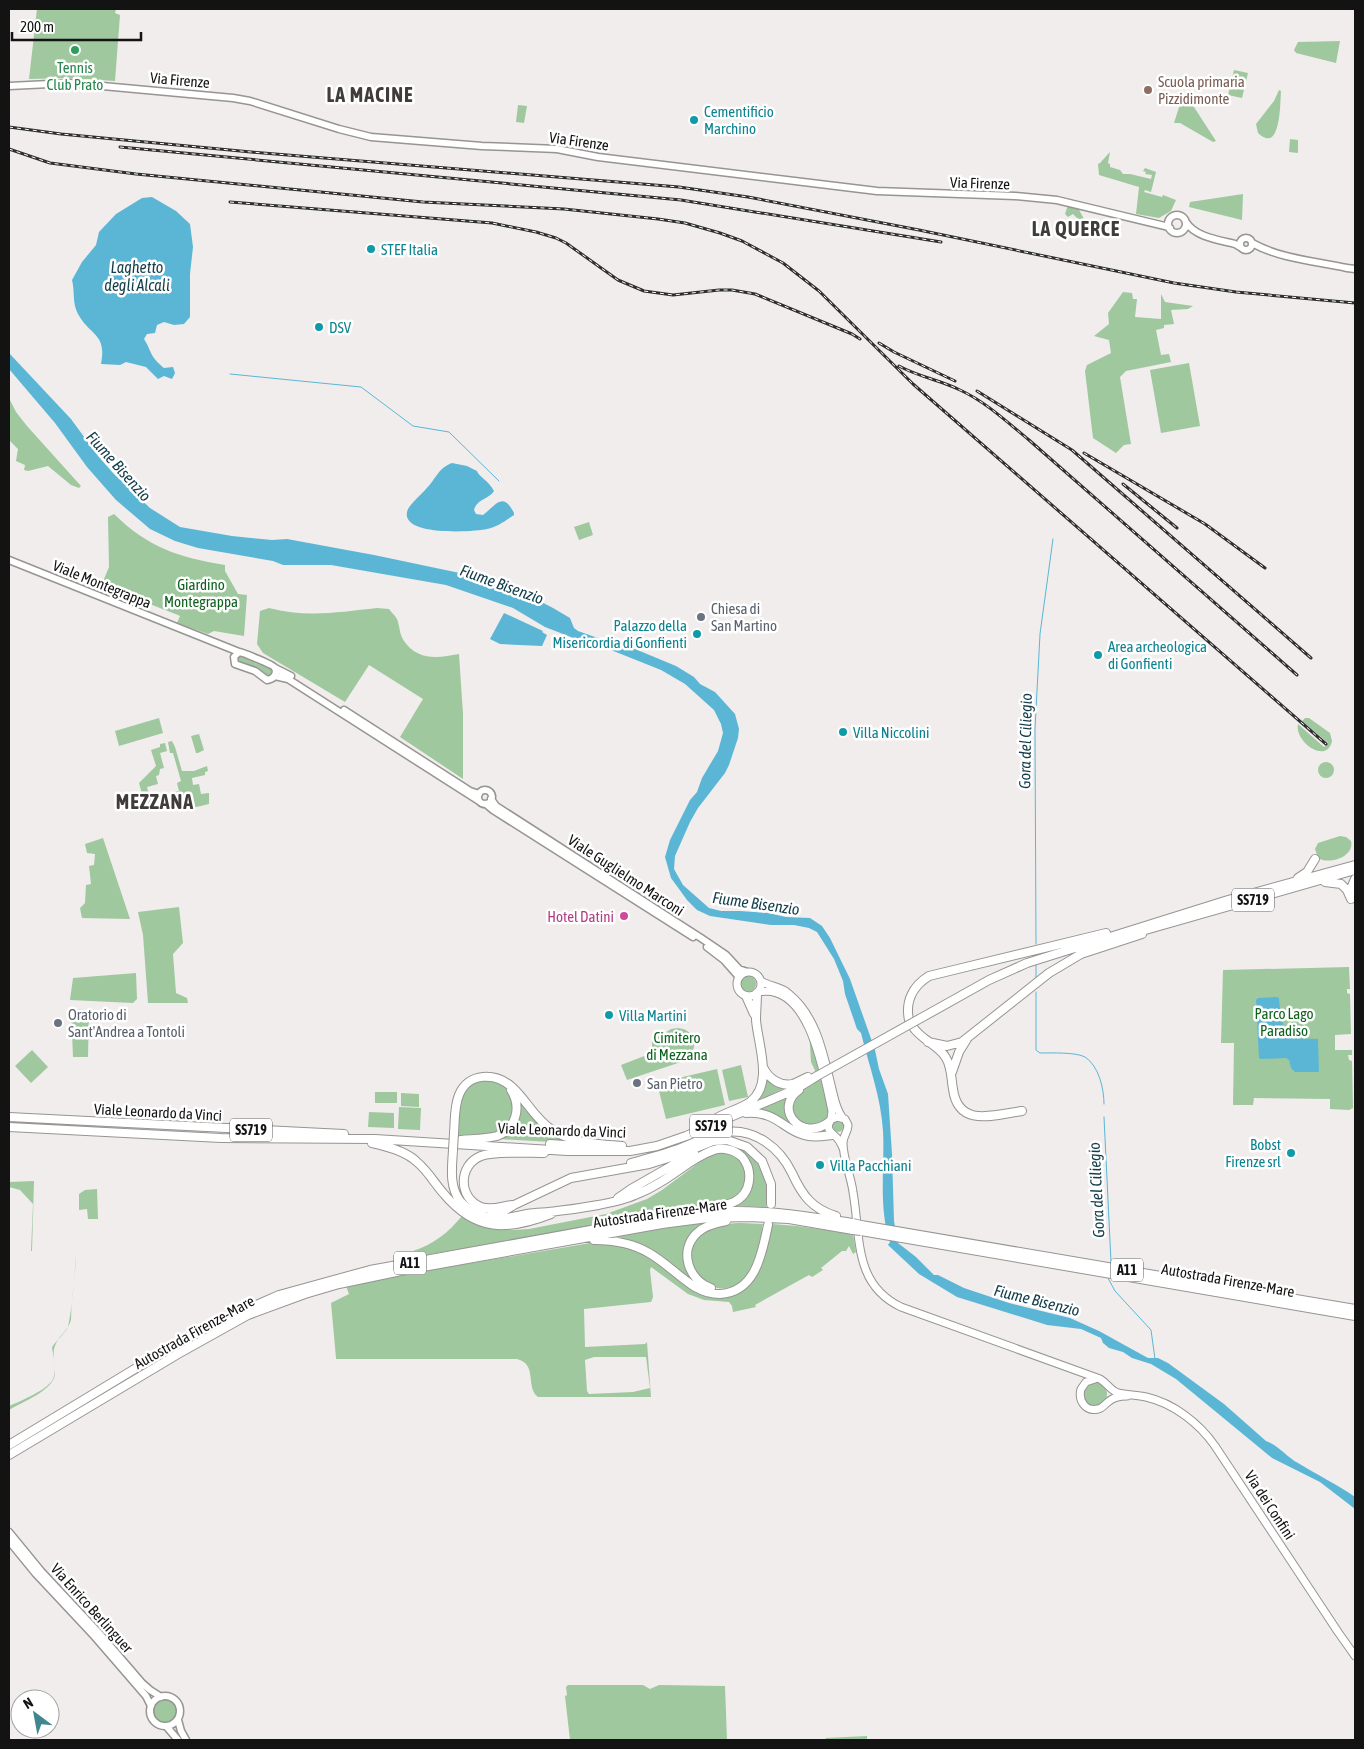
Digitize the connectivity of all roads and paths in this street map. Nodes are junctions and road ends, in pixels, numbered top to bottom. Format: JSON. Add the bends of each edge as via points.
{"nodes":[{"id":1,"x":9,"y":86,"type":"edge"},
{"id":2,"x":1171,"y":219,"type":"junction"},
{"id":3,"x":1148,"y":222,"type":"junction"},
{"id":4,"x":1186,"y":222,"type":"junction"},
{"id":5,"x":1170,"y":228,"type":"junction"},
{"id":6,"x":1179,"y":233,"type":"junction"},
{"id":7,"x":1197,"y":233,"type":"junction"},
{"id":8,"x":1223,"y":240,"type":"junction"},
{"id":9,"x":1242,"y":240,"type":"junction"},
{"id":10,"x":1250,"y":246,"type":"junction"},
{"id":11,"x":1240,"y":247,"type":"junction"},
{"id":12,"x":1355,"y":269,"type":"edge"},
{"id":13,"x":9,"y":560,"type":"edge"},
{"id":14,"x":236,"y":654,"type":"junction"},
{"id":15,"x":275,"y":668,"type":"junction"},
{"id":16,"x":275,"y":676,"type":"junction"},
{"id":17,"x":479,"y":794,"type":"junction"},
{"id":18,"x":492,"y":799,"type":"junction"},
{"id":19,"x":482,"y":803,"type":"junction"},
{"id":20,"x":1315,"y":859,"type":"dead end"},
{"id":21,"x":1355,"y":864,"type":"edge"},
{"id":22,"x":1355,"y":870,"type":"edge"},
{"id":23,"x":1355,"y":879,"type":"edge"},
{"id":24,"x":1315,"y":882,"type":"junction"},
{"id":25,"x":1290,"y":883,"type":"junction"},
{"id":26,"x":1149,"y":927,"type":"junction"},
{"id":27,"x":747,"y":972,"type":"junction"},
{"id":28,"x":739,"y":977,"type":"junction"},
{"id":29,"x":761,"y":981,"type":"junction"},
{"id":30,"x":758,"y":992,"type":"junction"},
{"id":31,"x":746,"y":996,"type":"junction"},
{"id":32,"x":756,"y":1018,"type":"junction"},
{"id":33,"x":967,"y":1038,"type":"junction"},
{"id":34,"x":928,"y":1042,"type":"junction"},
{"id":35,"x":762,"y":1064,"type":"junction"},
{"id":36,"x":951,"y":1074,"type":"junction"},
{"id":37,"x":817,"y":1076,"type":"junction"},
{"id":38,"x":503,"y":1081,"type":"junction"},
{"id":39,"x":1022,"y":1111,"type":"dead end"},
{"id":40,"x":742,"y":1113,"type":"junction"},
{"id":41,"x":10,"y":1117,"type":"edge"},
{"id":42,"x":842,"y":1117,"type":"junction"},
{"id":43,"x":715,"y":1119,"type":"junction"},
{"id":44,"x":830,"y":1120,"type":"junction"},
{"id":45,"x":9,"y":1128,"type":"edge"},
{"id":46,"x":845,"y":1134,"type":"junction"},
{"id":47,"x":834,"y":1136,"type":"junction"},
{"id":48,"x":355,"y":1139,"type":"junction"},
{"id":49,"x":461,"y":1140,"type":"junction"},
{"id":50,"x":739,"y":1144,"type":"junction"},
{"id":51,"x":622,"y":1146,"type":"junction"},
{"id":52,"x":843,"y":1148,"type":"junction"},
{"id":53,"x":567,"y":1151,"type":"junction"},
{"id":54,"x":602,"y":1173,"type":"junction"},
{"id":55,"x":614,"y":1201,"type":"junction"},
{"id":56,"x":771,"y":1204,"type":"dead end"},
{"id":57,"x":514,"y":1205,"type":"junction"},
{"id":58,"x":466,"y":1207,"type":"junction"},
{"id":59,"x":558,"y":1211,"type":"junction"},
{"id":60,"x":691,"y":1214,"type":"junction"},
{"id":61,"x":484,"y":1216,"type":"junction"},
{"id":62,"x":748,"y":1217,"type":"junction"},
{"id":63,"x":768,"y":1225,"type":"dead end"},
{"id":64,"x":856,"y":1226,"type":"junction"},
{"id":65,"x":899,"y":1234,"type":"junction"},
{"id":66,"x":574,"y":1239,"type":"junction"},
{"id":67,"x":748,"y":1280,"type":"junction"},
{"id":68,"x":1355,"y":1309,"type":"edge"},
{"id":69,"x":1355,"y":1316,"type":"edge"},
{"id":70,"x":1073,"y":1370,"type":"junction"},
{"id":71,"x":1095,"y":1378,"type":"junction"},
{"id":72,"x":1082,"y":1386,"type":"junction"},
{"id":73,"x":1109,"y":1388,"type":"junction"},
{"id":74,"x":1140,"y":1395,"type":"junction"},
{"id":75,"x":1109,"y":1400,"type":"junction"},
{"id":76,"x":9,"y":1445,"type":"edge"},
{"id":77,"x":9,"y":1455,"type":"edge"},
{"id":78,"x":9,"y":1532,"type":"edge"},
{"id":79,"x":9,"y":1541,"type":"edge"},
{"id":80,"x":1355,"y":1656,"type":"edge"},
{"id":81,"x":161,"y":1696,"type":"junction"},
{"id":82,"x":151,"y":1706,"type":"junction"},
{"id":83,"x":178,"y":1720,"type":"junction"},
{"id":84,"x":167,"y":1727,"type":"junction"},
{"id":85,"x":178,"y":1740,"type":"edge"},
{"id":86,"x":186,"y":1740,"type":"edge"}],
"edges":[{"from":1,"to":3,"type":"main road","name":"Via Firenze","via":[[70,83],[250,100],[338,130],[370,137],[557,148],[868,190],[1033,197]]},
{"from":2,"to":3,"type":"main road","name":"Via Firenze"},
{"from":2,"to":4,"type":"main road","name":"Via Firenze","via":[[1180,216]]},
{"from":2,"to":5,"type":"main road"},
{"from":3,"to":5,"type":"main road","name":"Via Firenze"},
{"from":4,"to":6,"type":"main road"},
{"from":4,"to":7,"type":"main road","name":"Via Firenze"},
{"from":5,"to":6,"type":"main road","name":"Via Firenze"},
{"from":6,"to":7,"type":"main road","name":"Via Firenze"},
{"from":7,"to":8,"type":"main road","name":"Via Firenze"},
{"from":8,"to":9,"type":"main road","name":"Via Firenze"},
{"from":8,"to":11,"type":"main road","name":"Via Firenze"},
{"from":9,"to":10,"type":"main road","name":"Via Firenze","via":[[1248,238]]},
{"from":9,"to":11,"type":"main road"},
{"from":10,"to":11,"type":"main road","name":"Via Firenze","via":[[1244,250]]},
{"from":10,"to":12,"type":"main road","name":"Via Firenze"},
{"from":13,"to":14,"type":"main road","name":"Viale Montegrappa"},
{"from":14,"to":15,"type":"main road","name":"Viale Guglielmo Marconi","via":[[246,653]]},
{"from":14,"to":16,"type":"main road","name":"Viale Guglielmo Marconi","via":[[235,664],[270,680]]},
{"from":15,"to":16,"type":"main road"},
{"from":15,"to":17,"type":"main road","name":"Viale Guglielmo Marconi"},
{"from":16,"to":19,"type":"main road","name":"Viale Guglielmo Marconi","via":[[288,679]]},
{"from":17,"to":18,"type":"main road","name":"Viale Guglielmo Marconi","via":[[488,791]]},
{"from":17,"to":19,"type":"main road"},
{"from":18,"to":19,"type":"main road"},
{"from":18,"to":27,"type":"main road","name":"Viale Guglielmo Marconi","via":[[496,806],[713,946]]},
{"from":19,"to":28,"type":"main road","name":"Viale Guglielmo Marconi","via":[[700,942],[724,960]]},
{"from":20,"to":25,"type":"highway","via":[[1307,872]]},
{"from":21,"to":25,"type":"highway","number":"SS719"},
{"from":22,"to":24,"type":"highway","number":"SS719"},
{"from":23,"to":24,"type":"highway","via":[[1351,899],[1342,884]]},
{"from":24,"to":26,"type":"highway","number":"SS719"},
{"from":25,"to":26,"type":"highway","number":"SS719"},
{"from":26,"to":33,"type":"highway","via":[[1140,936],[1094,950],[1063,964]]},
{"from":26,"to":34,"type":"highway","via":[[1132,925],[934,974],[913,991],[908,1006],[911,1023]]},
{"from":26,"to":37,"type":"highway","number":"SS719","bridge":true,"via":[[1006,972]]},
{"from":27,"to":28,"type":"main road"},
{"from":27,"to":29,"type":"main road","via":[[755,974]]},
{"from":28,"to":31,"type":"main road","via":[[737,987]]},
{"from":29,"to":30,"type":"main road"},
{"from":29,"to":42,"type":"main road","via":[[786,991],[810,1019],[819,1040],[836,1107]]},
{"from":30,"to":31,"type":"main road"},
{"from":30,"to":32,"type":"highway"},
{"from":30,"to":44,"type":"main road","via":[[771,990],[781,994],[797,1008],[807,1023],[831,1108]]},
{"from":31,"to":32,"type":"highway"},
{"from":32,"to":35,"type":"highway"},
{"from":33,"to":34,"type":"highway","via":[[947,1046]]},
{"from":33,"to":36,"type":"highway"},
{"from":34,"to":36,"type":"highway","via":[[946,1057]]},
{"from":35,"to":37,"type":"highway","via":[[772,1079],[785,1084]]},
{"from":35,"to":43,"type":"highway","via":[[761,1084],[755,1097]]},
{"from":36,"to":39,"type":"highway","via":[[957,1104],[964,1112],[977,1117]]},
{"from":37,"to":40,"type":"highway","name":"Viale Leonardo da Vinci","number":"SS719"},
{"from":37,"to":43,"type":"highway","name":"Viale Leonardo da Vinci","number":"SS719"},
{"from":37,"to":44,"type":"highway","via":[[792,1096],[790,1116],[799,1126],[808,1129],[819,1128]]},
{"from":38,"to":49,"type":"highway","via":[[513,1093],[516,1104],[516,1116],[510,1126],[495,1136]]},
{"from":38,"to":51,"type":"highway","via":[[554,1131],[580,1141]]},
{"from":38,"to":58,"type":"highway","bridge":true,"via":[[485,1076],[476,1078],[467,1083],[458,1098],[453,1184]]},
{"from":40,"to":47,"type":"highway","via":[[769,1116],[804,1135]]},
{"from":40,"to":53,"type":"highway","name":"Viale Leonardo da Vinci","number":"SS719","via":[[658,1146],[630,1151]]},
{"from":41,"to":49,"type":"highway","name":"Viale Leonardo da Vinci","number":"SS719"},
{"from":42,"to":44,"type":"main road"},
{"from":42,"to":46,"type":"main road","via":[[848,1125]]},
{"from":43,"to":51,"type":"highway","name":"Viale Leonardo da Vinci","number":"SS719","via":[[656,1142]]},
{"from":44,"to":47,"type":"main road","via":[[828,1128]]},
{"from":45,"to":48,"type":"highway","name":"Viale Leonardo da Vinci","number":"SS719","via":[[221,1138]]},
{"from":46,"to":47,"type":"main road"},
{"from":46,"to":52,"type":"main road"},
{"from":47,"to":52,"type":"main road"},
{"from":48,"to":53,"type":"highway","name":"Viale Leonardo da Vinci","number":"SS719"},
{"from":48,"to":58,"type":"highway","via":[[401,1152],[416,1161]]},
{"from":49,"to":51,"type":"highway","name":"Viale Leonardo da Vinci","number":"SS719"},
{"from":50,"to":54,"type":"highway","via":[[727,1140],[713,1141],[649,1164]]},
{"from":50,"to":55,"type":"highway","via":[[714,1144]]},
{"from":50,"to":56,"type":"highway","via":[[755,1153],[764,1164],[771,1184]]},
{"from":52,"to":70,"type":"main road","name":"Via dei Confini","via":[[854,1199],[860,1255],[872,1283],[887,1299]]},
{"from":53,"to":58,"type":"highway","via":[[479,1157],[470,1163],[464,1176]]},
{"from":54,"to":57,"type":"highway","via":[[571,1178]]},
{"from":54,"to":64,"type":"highway","via":[[712,1136],[742,1132],[761,1138],[775,1148],[803,1195],[814,1207]]},
{"from":55,"to":59,"type":"highway"},
{"from":55,"to":60,"type":"highway","via":[[658,1184],[714,1150],[738,1154],[746,1162],[749,1172],[745,1193],[735,1202]]},
{"from":57,"to":58,"type":"highway","via":[[490,1209]]},
{"from":57,"to":61,"type":"highway","via":[[497,1214]]},
{"from":58,"to":59,"type":"highway","via":[[485,1223],[501,1225],[529,1222]]},
{"from":58,"to":61,"type":"highway"},
{"from":59,"to":61,"type":"highway","via":[[502,1219]]},
{"from":60,"to":64,"type":"highway","name":"Autostrada Firenze-Mare","number":"A11","via":[[768,1212]]},
{"from":60,"to":76,"type":"highway","name":"Autostrada Firenze-Mare","number":"A11","via":[[370,1270],[279,1295],[171,1347]]},
{"from":62,"to":64,"type":"highway","name":"Autostrada Firenze-Mare","number":"A11"},
{"from":62,"to":66,"type":"highway","name":"Autostrada Firenze-Mare","number":"A11","via":[[685,1220]]},
{"from":62,"to":67,"type":"highway","via":[[704,1228],[693,1237],[687,1255],[692,1274],[708,1287],[727,1290]]},
{"from":63,"to":67,"type":"highway","via":[[759,1264]]},
{"from":64,"to":65,"type":"highway","name":"Autostrada Firenze-Mare","number":"A11"},
{"from":65,"to":68,"type":"highway","name":"Autostrada Firenze-Mare","number":"A11"},
{"from":65,"to":69,"type":"highway","name":"Autostrada Firenze-Mare","number":"A11"},
{"from":66,"to":67,"type":"highway","via":[[608,1240],[638,1247],[696,1288],[710,1292],[732,1292]]},
{"from":66,"to":77,"type":"highway","name":"Autostrada Firenze-Mare","number":"A11","via":[[358,1279],[274,1305],[248,1315],[178,1354]]},
{"from":70,"to":71,"type":"main road","name":"Via dei Confini"},
{"from":70,"to":72,"type":"main road","name":"Via dei Confini"},
{"from":71,"to":72,"type":"main road"},
{"from":71,"to":73,"type":"main road","name":"Via dei Confini"},
{"from":72,"to":75,"type":"main road","name":"Via dei Confini","via":[[1081,1400],[1089,1408],[1100,1408]]},
{"from":73,"to":74,"type":"main road","name":"Via dei Confini"},
{"from":73,"to":75,"type":"main road"},
{"from":74,"to":75,"type":"main road","name":"Via dei Confini"},
{"from":74,"to":80,"type":"main road","name":"Via dei Confini","via":[[1180,1412],[1210,1440]]},
{"from":78,"to":81,"type":"main road","name":"Via Enrico Berlinguer","via":[[142,1683]]},
{"from":79,"to":82,"type":"main road","name":"Via Enrico Berlinguer","via":[[95,1636]]},
{"from":81,"to":82,"type":"main road"},
{"from":81,"to":83,"type":"main road","name":"Via Enrico Berlinguer","via":[[178,1702],[181,1711]]},
{"from":82,"to":84,"type":"main road","name":"Via Enrico Berlinguer","via":[[152,1720]]},
{"from":83,"to":84,"type":"main road"},
{"from":83,"to":86,"type":"main road","name":"Via Enrico Berlinguer"},
{"from":84,"to":85,"type":"main road","name":"Via Enrico Berlinguer"}]}
